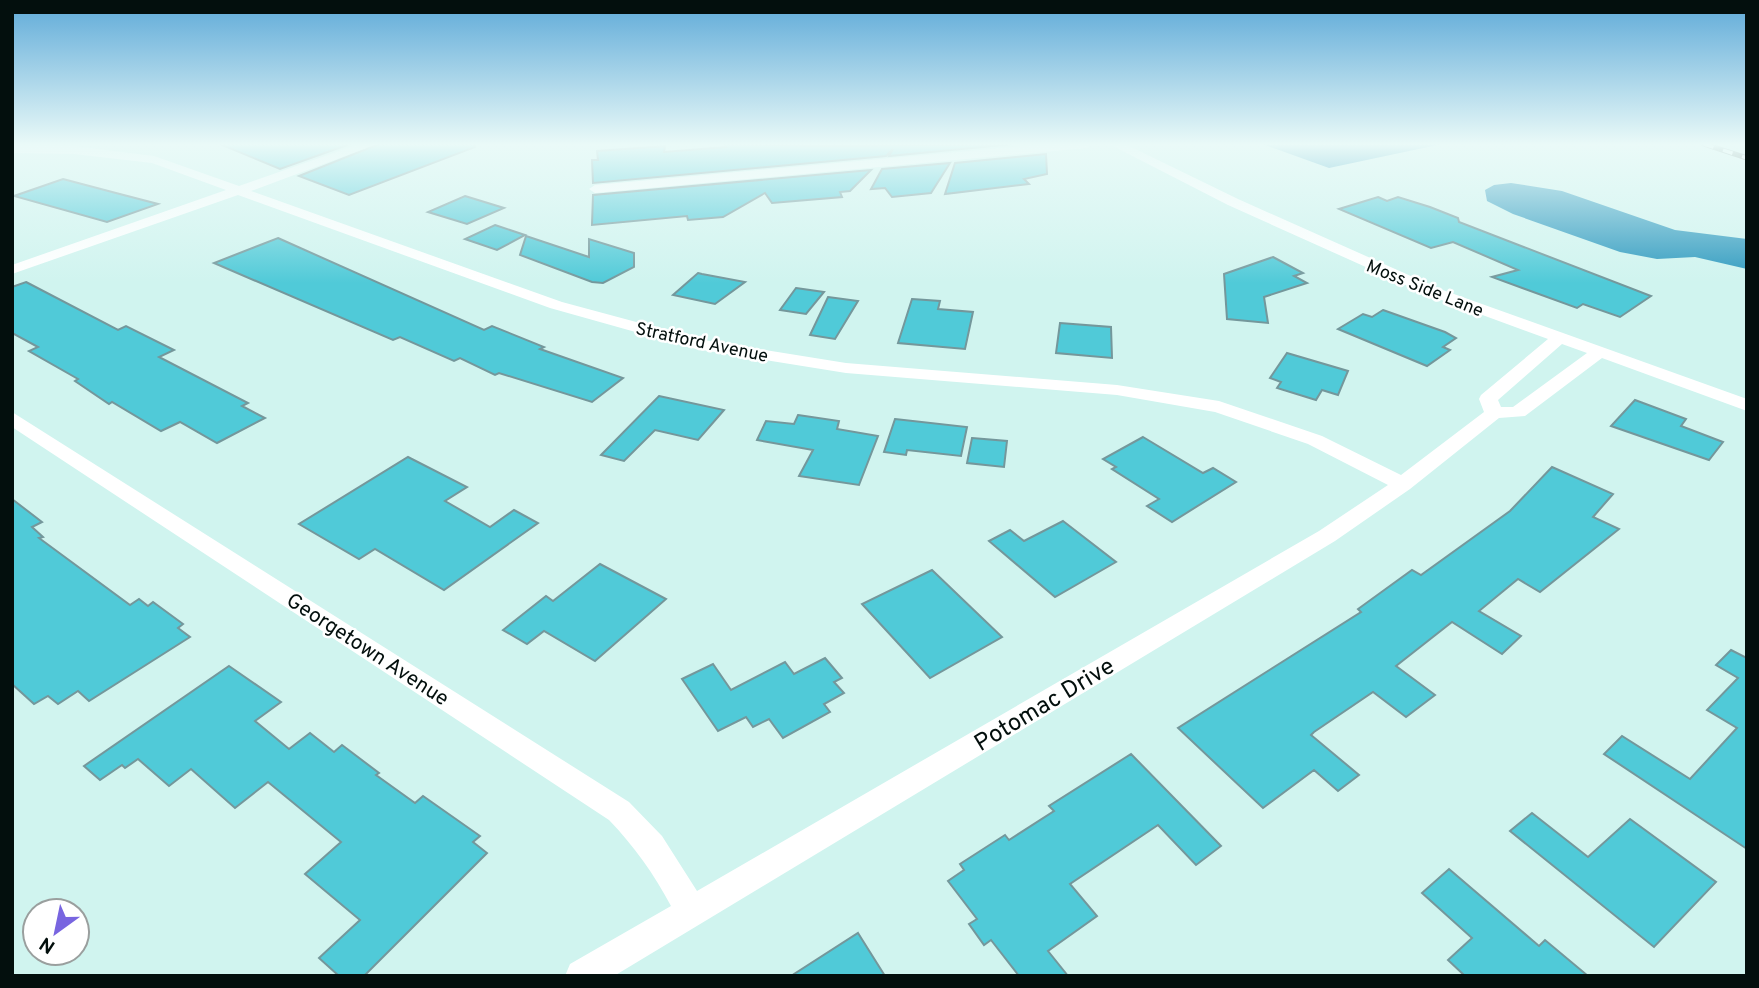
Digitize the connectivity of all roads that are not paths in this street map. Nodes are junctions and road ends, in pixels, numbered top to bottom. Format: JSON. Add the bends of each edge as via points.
{"nodes":[{"id":1,"x":241,"y":190,"type":"joint"},
{"id":2,"x":1212,"y":190,"type":"edge"},
{"id":3,"x":12,"y":270,"type":"edge"},
{"id":4,"x":1558,"y":339,"type":"junction"},
{"id":5,"x":1598,"y":353,"type":"junction"},
{"id":6,"x":1747,"y":405,"type":"edge"},
{"id":7,"x":1494,"y":413,"type":"junction"},
{"id":8,"x":12,"y":418,"type":"edge"},
{"id":9,"x":1403,"y":484,"type":"junction"},
{"id":10,"x":691,"y":912,"type":"junction"},
{"id":11,"x":582,"y":976,"type":"edge"}],
"edges":[{"from":1,"to":3,"type":"street"},
{"from":1,"to":9,"type":"street","name":"Stratford Avenue","via":[[556,305],[635,329],[702,345],[846,368],[1168,396],[1273,424]]},
{"from":2,"to":4,"type":"street","name":"Moss Side Lane","via":[[1364,262]]},
{"from":4,"to":5,"type":"street","name":"Moss Side Lane"},
{"from":4,"to":7,"type":"street","via":[[1488,399]]},
{"from":5,"to":6,"type":"street","name":"Moss Side Lane"},
{"from":5,"to":7,"type":"street","name":"Potomac Drive","via":[[1518,412]]},
{"from":7,"to":9,"type":"street","name":"Potomac Drive"},
{"from":8,"to":10,"type":"street","name":"Georgetown Avenue","via":[[619,811],[664,861]]},
{"from":9,"to":10,"type":"street","name":"Potomac Drive","via":[[1328,536]]},
{"from":10,"to":11,"type":"street","name":"Potomac Drive"}]}
